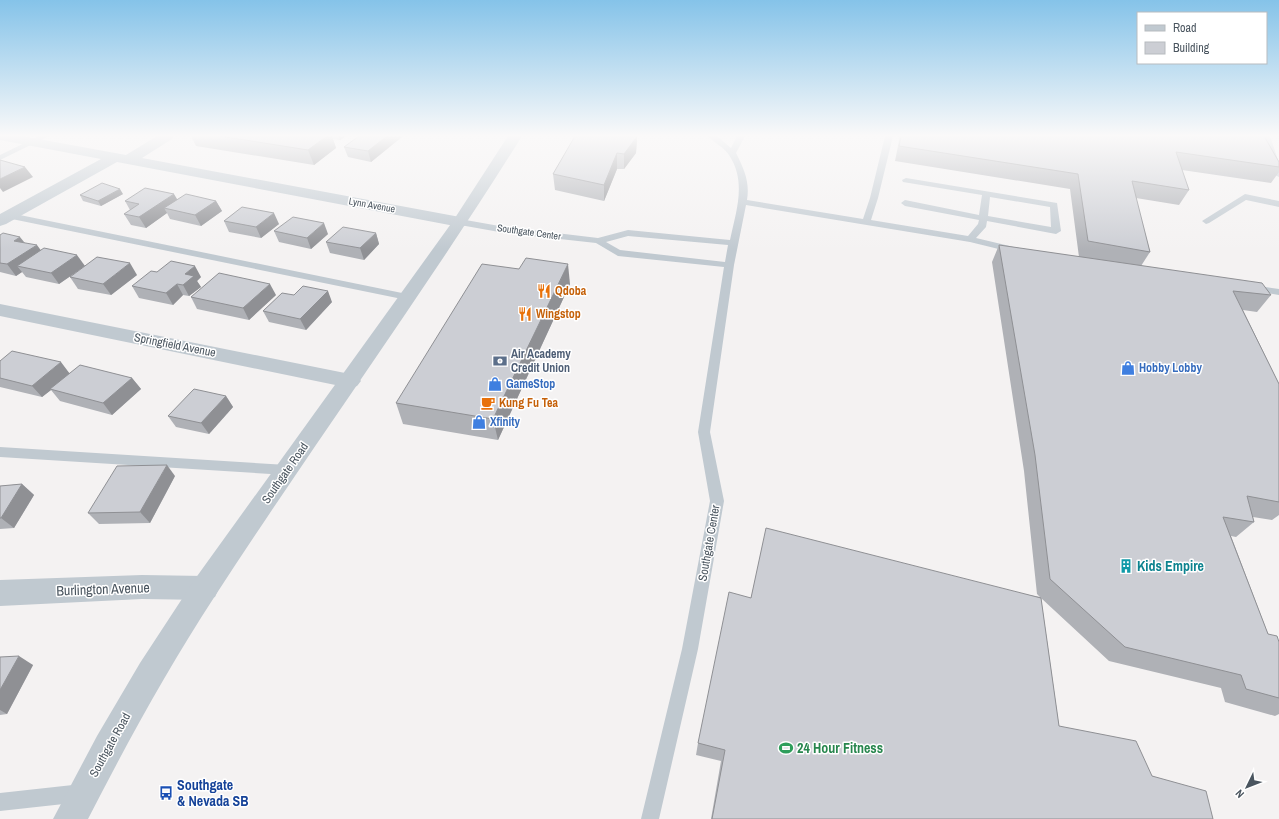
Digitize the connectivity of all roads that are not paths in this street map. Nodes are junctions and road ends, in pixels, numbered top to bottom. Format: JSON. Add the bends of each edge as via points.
{"nodes":[{"id":1,"x":91,"y":174,"type":"edge"},
{"id":2,"x":203,"y":174,"type":"edge"},
{"id":3,"x":491,"y":174,"type":"edge"},
{"id":4,"x":742,"y":174,"type":"edge"},
{"id":5,"x":880,"y":174,"type":"edge"},
{"id":6,"x":906,"y":180,"type":"dead end"},
{"id":7,"x":986,"y":194,"type":"junction"},
{"id":8,"x":742,"y":202,"type":"junction"},
{"id":9,"x":905,"y":203,"type":"dead end"},
{"id":10,"x":1279,"y":204,"type":"edge"},
{"id":11,"x":5,"y":218,"type":"edge"},
{"id":12,"x":983,"y":218,"type":"junction"},
{"id":13,"x":1206,"y":221,"type":"dead end"},
{"id":14,"x":460,"y":222,"type":"junction"},
{"id":15,"x":866,"y":222,"type":"junction"},
{"id":16,"x":970,"y":239,"type":"junction"},
{"id":17,"x":598,"y":242,"type":"junction"},
{"id":18,"x":734,"y":243,"type":"junction"},
{"id":19,"x":1022,"y":252,"type":"edge"},
{"id":20,"x":730,"y":266,"type":"junction"},
{"id":21,"x":1239,"y":287,"type":"edge"},
{"id":22,"x":1279,"y":292,"type":"edge"},
{"id":23,"x":407,"y":297,"type":"junction"},
{"id":24,"x":0,"y":310,"type":"edge"},
{"id":25,"x":350,"y":381,"type":"junction"},
{"id":26,"x":0,"y":452,"type":"edge"},
{"id":27,"x":287,"y":470,"type":"junction"},
{"id":28,"x":205,"y":588,"type":"junction"},
{"id":29,"x":0,"y":593,"type":"edge"},
{"id":30,"x":0,"y":802,"type":"edge"},
{"id":31,"x":77,"y":806,"type":"edge"},
{"id":32,"x":650,"y":819,"type":"edge"}],
"edges":[{"from":1,"to":11,"type":"street"},
{"from":2,"to":14,"type":"street","name":"Lynn Avenue"},
{"from":3,"to":14,"type":"street","name":"Southgate Road"},
{"from":4,"to":8,"type":"lane","name":"Southgate Center"},
{"from":5,"to":15,"type":"lane"},
{"from":6,"to":7,"type":"lane"},
{"from":7,"to":12,"type":"lane"},
{"from":7,"to":12,"type":"lane","via":[[1054,206],[1056,231]]},
{"from":8,"to":15,"type":"lane"},
{"from":8,"to":18,"type":"lane","name":"Southgate Center"},
{"from":9,"to":12,"type":"lane"},
{"from":10,"to":13,"type":"lane","via":[[1245,197]]},
{"from":11,"to":23,"type":"lane"},
{"from":12,"to":16,"type":"lane","via":[[983,226]]},
{"from":14,"to":17,"type":"lane","name":"Southgate Center"},
{"from":14,"to":23,"type":"street","name":"Southgate Road"},
{"from":15,"to":16,"type":"lane"},
{"from":16,"to":19,"type":"lane"},
{"from":17,"to":18,"type":"lane","name":"Southgate Center","via":[[628,233]]},
{"from":17,"to":20,"type":"lane","name":"Southgate Center","via":[[618,253]]},
{"from":18,"to":20,"type":"lane","name":"Southgate Center"},
{"from":20,"to":32,"type":"lane","name":"Southgate Center","via":[[704,432],[717,501],[690,649]]},
{"from":21,"to":22,"type":"lane"},
{"from":23,"to":25,"type":"street","name":"Southgate Road"},
{"from":24,"to":25,"type":"street","name":"Springfield Avenue"},
{"from":25,"to":27,"type":"street","name":"Southgate Road"},
{"from":26,"to":27,"type":"lane"},
{"from":27,"to":28,"type":"street","name":"Southgate Road"},
{"from":28,"to":29,"type":"street","name":"Burlington Avenue","via":[[142,587]]},
{"from":28,"to":31,"type":"street","name":"Southgate Road","via":[[151,673]]},
{"from":30,"to":31,"type":"lane"}]}
